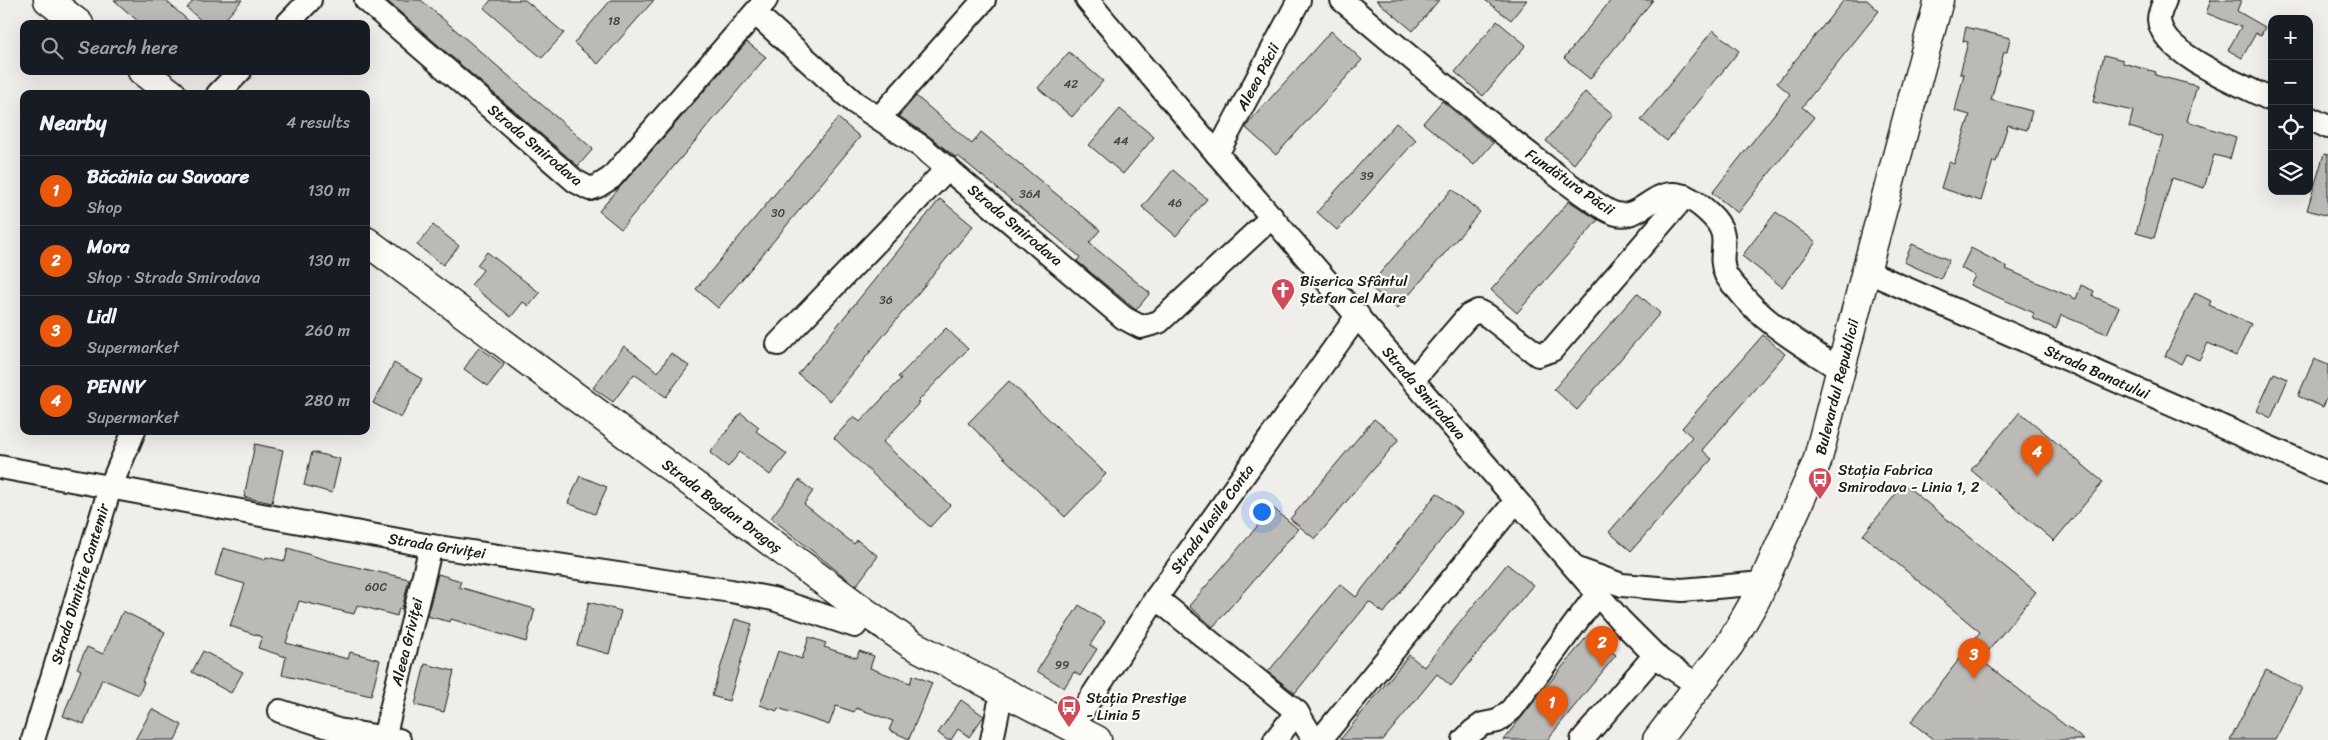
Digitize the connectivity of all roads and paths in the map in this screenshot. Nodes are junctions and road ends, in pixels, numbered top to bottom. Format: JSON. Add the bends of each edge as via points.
{"nodes":[{"id":1,"x":48,"y":0,"type":"edge"},
{"id":2,"x":310,"y":0,"type":"edge"},
{"id":3,"x":366,"y":0,"type":"edge"},
{"id":4,"x":984,"y":0,"type":"edge"},
{"id":5,"x":1087,"y":0,"type":"edge"},
{"id":6,"x":1299,"y":0,"type":"edge"},
{"id":7,"x":1342,"y":0,"type":"edge"},
{"id":8,"x":1939,"y":0,"type":"edge"},
{"id":9,"x":2165,"y":0,"type":"edge"},
{"id":10,"x":760,"y":6,"type":"edge"},
{"id":11,"x":74,"y":20,"type":"edge"},
{"id":12,"x":291,"y":20,"type":"edge"},
{"id":13,"x":147,"y":75,"type":"edge"},
{"id":14,"x":236,"y":75,"type":"edge"},
{"id":15,"x":167,"y":90,"type":"edge"},
{"id":16,"x":222,"y":90,"type":"edge"},
{"id":17,"x":2268,"y":98,"type":"edge"},
{"id":18,"x":879,"y":118,"type":"junction"},
{"id":19,"x":2313,"y":120,"type":"edge"},
{"id":20,"x":2328,"y":127,"type":"edge"},
{"id":21,"x":1217,"y":154,"type":"junction"},
{"id":22,"x":948,"y":168,"type":"junction"},
{"id":23,"x":1685,"y":196,"type":"junction"},
{"id":24,"x":1272,"y":217,"type":"junction"},
{"id":25,"x":370,"y":244,"type":"edge"},
{"id":26,"x":1866,"y":271,"type":"junction"},
{"id":27,"x":1358,"y":316,"type":"junction"},
{"id":28,"x":778,"y":344,"type":"dead end"},
{"id":29,"x":1842,"y":370,"type":"junction"},
{"id":30,"x":1413,"y":380,"type":"junction"},
{"id":31,"x":132,"y":435,"type":"edge"},
{"id":32,"x":0,"y":467,"type":"edge"},
{"id":33,"x":2328,"y":473,"type":"edge"},
{"id":34,"x":110,"y":488,"type":"junction"},
{"id":35,"x":1516,"y":501,"type":"junction"},
{"id":36,"x":431,"y":546,"type":"junction"},
{"id":37,"x":1576,"y":568,"type":"junction"},
{"id":38,"x":1763,"y":583,"type":"junction"},
{"id":39,"x":1597,"y":594,"type":"junction"},
{"id":40,"x":1156,"y":598,"type":"junction"},
{"id":41,"x":865,"y":612,"type":"junction"},
{"id":42,"x":1655,"y":655,"type":"junction"},
{"id":43,"x":1699,"y":686,"type":"junction"},
{"id":44,"x":1006,"y":693,"type":"junction"},
{"id":45,"x":280,"y":711,"type":"dead end"},
{"id":46,"x":1297,"y":712,"type":"junction"},
{"id":47,"x":1072,"y":727,"type":"junction"},
{"id":48,"x":392,"y":739,"type":"edge"},
{"id":49,"x":33,"y":740,"type":"edge"},
{"id":50,"x":992,"y":740,"type":"edge"},
{"id":51,"x":1097,"y":740,"type":"edge"},
{"id":52,"x":1275,"y":740,"type":"edge"},
{"id":53,"x":1314,"y":740,"type":"edge"},
{"id":54,"x":1320,"y":740,"type":"edge"},
{"id":55,"x":1464,"y":740,"type":"edge"},
{"id":56,"x":1582,"y":740,"type":"edge"},
{"id":57,"x":1657,"y":740,"type":"edge"}],
"edges":[{"from":1,"to":11,"type":"main road"},
{"from":2,"to":12,"type":"street"},
{"from":3,"to":10,"type":"street","name":"Strada Smirodava","via":[[575,181],[590,189],[611,178]]},
{"from":4,"to":18,"type":"street"},
{"from":5,"to":21,"type":"street","name":"Strada Smirodava"},
{"from":6,"to":21,"type":"street","name":"Aleea Păcii"},
{"from":7,"to":23,"type":"street","name":"Fundătura Păcii","via":[[1478,114],[1607,210],[1619,216],[1634,213],[1671,192]]},
{"from":8,"to":26,"type":"main road","name":"Bulevardul Republicii"},
{"from":9,"to":17,"type":"street","via":[[2159,19],[2165,34],[2180,52]]},
{"from":10,"to":18,"type":"street","name":"Strada Smirodava","via":[[854,102]]},
{"from":13,"to":15,"type":"main road"},
{"from":14,"to":16,"type":"street"},
{"from":18,"to":22,"type":"street","name":"Strada Smirodava"},
{"from":19,"to":20,"type":"street"},
{"from":21,"to":24,"type":"street","name":"Strada Smirodava"},
{"from":22,"to":24,"type":"street","name":"Strada Smirodava","via":[[1124,318],[1141,328],[1159,322]]},
{"from":22,"to":28,"type":"street"},
{"from":23,"to":29,"type":"street","via":[[1709,212],[1720,226],[1725,238],[1726,275],[1745,299],[1771,323]]},
{"from":23,"to":30,"type":"street","via":[[1552,350],[1538,356],[1478,311],[1468,316]]},
{"from":24,"to":27,"type":"street","name":"Strada Smirodava"},
{"from":25,"to":41,"type":"main road","name":"Strada Bogdan Dragoș"},
{"from":26,"to":29,"type":"main road","name":"Bulevardul Republicii"},
{"from":26,"to":33,"type":"street","name":"Strada Banatului"},
{"from":27,"to":30,"type":"street","name":"Strada Smirodava"},
{"from":27,"to":40,"type":"street","name":"Strada Vasile Conta"},
{"from":29,"to":38,"type":"main road","name":"Bulevardul Republicii","via":[[1818,462]]},
{"from":30,"to":35,"type":"street","name":"Strada Smirodava"},
{"from":31,"to":34,"type":"street","name":"Strada Dimitrie Cantemir"},
{"from":32,"to":34,"type":"street","name":"Strada Griviței"},
{"from":34,"to":36,"type":"street","name":"Strada Griviței"},
{"from":34,"to":49,"type":"street","name":"Strada Dimitrie Cantemir"},
{"from":35,"to":37,"type":"street","name":"Strada Smirodava"},
{"from":35,"to":54,"type":"street"},
{"from":36,"to":41,"type":"street","name":"Strada Griviței","via":[[731,591],[773,599],[855,626]]},
{"from":36,"to":48,"type":"street","name":"Aleea Griviței"},
{"from":37,"to":38,"type":"street","name":"Strada Smirodava","via":[[1622,585],[1682,590]]},
{"from":37,"to":39,"type":"street","name":"Strada Smirodava"},
{"from":38,"to":43,"type":"main road","name":"Bulevardul Republicii","via":[[1730,644]]},
{"from":39,"to":42,"type":"street","name":"Strada Smirodava"},
{"from":39,"to":55,"type":"street","via":[[1512,709],[1498,721],[1473,731]]},
{"from":40,"to":46,"type":"street"},
{"from":40,"to":47,"type":"street","name":"Strada Vasile Conta"},
{"from":41,"to":44,"type":"main road","name":"Strada Bogdan Dragoș","via":[[911,644]]},
{"from":42,"to":43,"type":"street","name":"Strada Smirodava"},
{"from":42,"to":56,"type":"street"},
{"from":43,"to":57,"type":"main road","name":"Bulevardul Republicii"},
{"from":44,"to":47,"type":"main road","name":"Strada Bogdan Dragoș"},
{"from":44,"to":50,"type":"street","via":[[999,706]]},
{"from":45,"to":48,"type":"street","name":"Aleea Griviței","via":[[338,730]]},
{"from":46,"to":52,"type":"street"},
{"from":46,"to":53,"type":"street"},
{"from":47,"to":51,"type":"main road","name":"Strada Bogdan Dragoș"}]}
